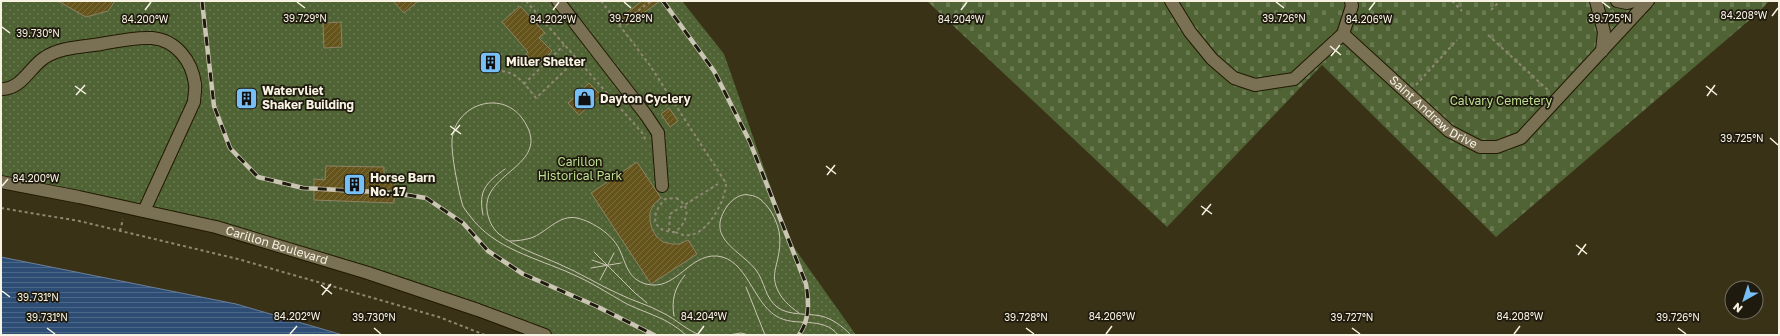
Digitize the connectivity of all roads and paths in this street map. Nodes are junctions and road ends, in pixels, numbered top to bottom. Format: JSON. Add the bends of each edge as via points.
{"nodes":[{"id":1,"x":526,"y":1,"type":"edge"},
{"id":2,"x":558,"y":1,"type":"edge"},
{"id":3,"x":601,"y":1,"type":"edge"},
{"id":4,"x":1172,"y":1,"type":"edge"},
{"id":5,"x":1351,"y":1,"type":"edge"},
{"id":6,"x":1452,"y":1,"type":"edge"},
{"id":7,"x":1500,"y":1,"type":"edge"},
{"id":8,"x":1596,"y":1,"type":"edge"},
{"id":9,"x":1618,"y":1,"type":"edge"},
{"id":10,"x":1634,"y":1,"type":"edge"},
{"id":11,"x":1648,"y":1,"type":"edge"},
{"id":12,"x":650,"y":2,"type":"edge"},
{"id":13,"x":531,"y":6,"type":"junction"},
{"id":14,"x":526,"y":10,"type":"dead end"},
{"id":15,"x":1491,"y":10,"type":"dead end"},
{"id":16,"x":1462,"y":11,"type":"dead end"},
{"id":17,"x":619,"y":25,"type":"junction"},
{"id":18,"x":1343,"y":34,"type":"junction"},
{"id":19,"x":1488,"y":35,"type":"dead end"},
{"id":20,"x":1457,"y":40,"type":"dead end"},
{"id":21,"x":564,"y":45,"type":"junction"},
{"id":22,"x":1602,"y":52,"type":"junction"},
{"id":23,"x":577,"y":59,"type":"junction"},
{"id":24,"x":496,"y":71,"type":"dead end"},
{"id":25,"x":524,"y":84,"type":"junction"},
{"id":26,"x":600,"y":86,"type":"junction"},
{"id":27,"x":1,"y":89,"type":"edge"},
{"id":28,"x":597,"y":89,"type":"dead end"},
{"id":29,"x":1408,"y":93,"type":"junction"},
{"id":30,"x":1558,"y":99,"type":"junction"},
{"id":31,"x":648,"y":146,"type":"dead end"},
{"id":32,"x":1,"y":182,"type":"edge"},
{"id":33,"x":718,"y":184,"type":"dead end"},
{"id":34,"x":662,"y":186,"type":"joint"},
{"id":35,"x":665,"y":199,"type":"junction"},
{"id":36,"x":1,"y":208,"type":"edge"},
{"id":37,"x":144,"y":211,"type":"junction"},
{"id":38,"x":669,"y":232,"type":"junction"},
{"id":39,"x":675,"y":232,"type":"junction"},
{"id":40,"x":485,"y":335,"type":"edge"},
{"id":41,"x":545,"y":335,"type":"edge"}],
"edges":[{"from":1,"to":13,"type":"path"},
{"from":2,"to":34,"type":"street","via":[[658,133]]},
{"from":3,"to":17,"type":"path"},
{"from":4,"to":18,"type":"street","via":[[1190,32],[1212,59],[1234,78],[1254,85],[1294,79]]},
{"from":5,"to":18,"type":"street","via":[[1352,6]]},
{"from":6,"to":16,"type":"path"},
{"from":7,"to":15,"type":"path"},
{"from":8,"to":22,"type":"street","via":[[1604,32]]},
{"from":9,"to":10,"type":"street"},
{"from":11,"to":22,"type":"street","name":"Saint Andrew Drive"},
{"from":12,"to":17,"type":"path"},
{"from":13,"to":14,"type":"path"},
{"from":13,"to":21,"type":"path"},
{"from":17,"to":39,"type":"path","via":[[649,64],[726,183],[722,204],[700,231],[685,236]]},
{"from":18,"to":29,"type":"street","name":"Saint Andrew Drive"},
{"from":19,"to":30,"type":"path"},
{"from":20,"to":29,"type":"path"},
{"from":21,"to":23,"type":"path"},
{"from":21,"to":25,"type":"path"},
{"from":22,"to":30,"type":"street","name":"Saint Andrew Drive"},
{"from":23,"to":25,"type":"path","via":[[536,98]]},
{"from":23,"to":26,"type":"path"},
{"from":24,"to":25,"type":"path","via":[[508,71]]},
{"from":26,"to":28,"type":"path"},
{"from":26,"to":31,"type":"path","via":[[643,134]]},
{"from":27,"to":37,"type":"street","via":[[7,89],[26,77],[44,58],[66,49],[153,38],[168,43],[184,54],[196,84],[194,102]]},
{"from":29,"to":30,"type":"street","name":"Saint Andrew Drive","via":[[1449,131],[1480,147],[1497,147],[1521,138]]},
{"from":32,"to":37,"type":"street","name":"Carillon Boulevard"},
{"from":33,"to":38,"type":"path","bridge":true,"via":[[670,214]]},
{"from":34,"to":35,"type":"path"},
{"from":35,"to":38,"type":"path","via":[[658,206],[655,220],[658,226]]},
{"from":35,"to":39,"type":"path","via":[[676,198],[683,201],[687,209],[684,222]]},
{"from":36,"to":40,"type":"path","via":[[79,222],[238,259],[439,317]]},
{"from":37,"to":41,"type":"street","name":"Carillon Boulevard","via":[[216,227],[368,273]]},
{"from":38,"to":39,"type":"path"}]}
